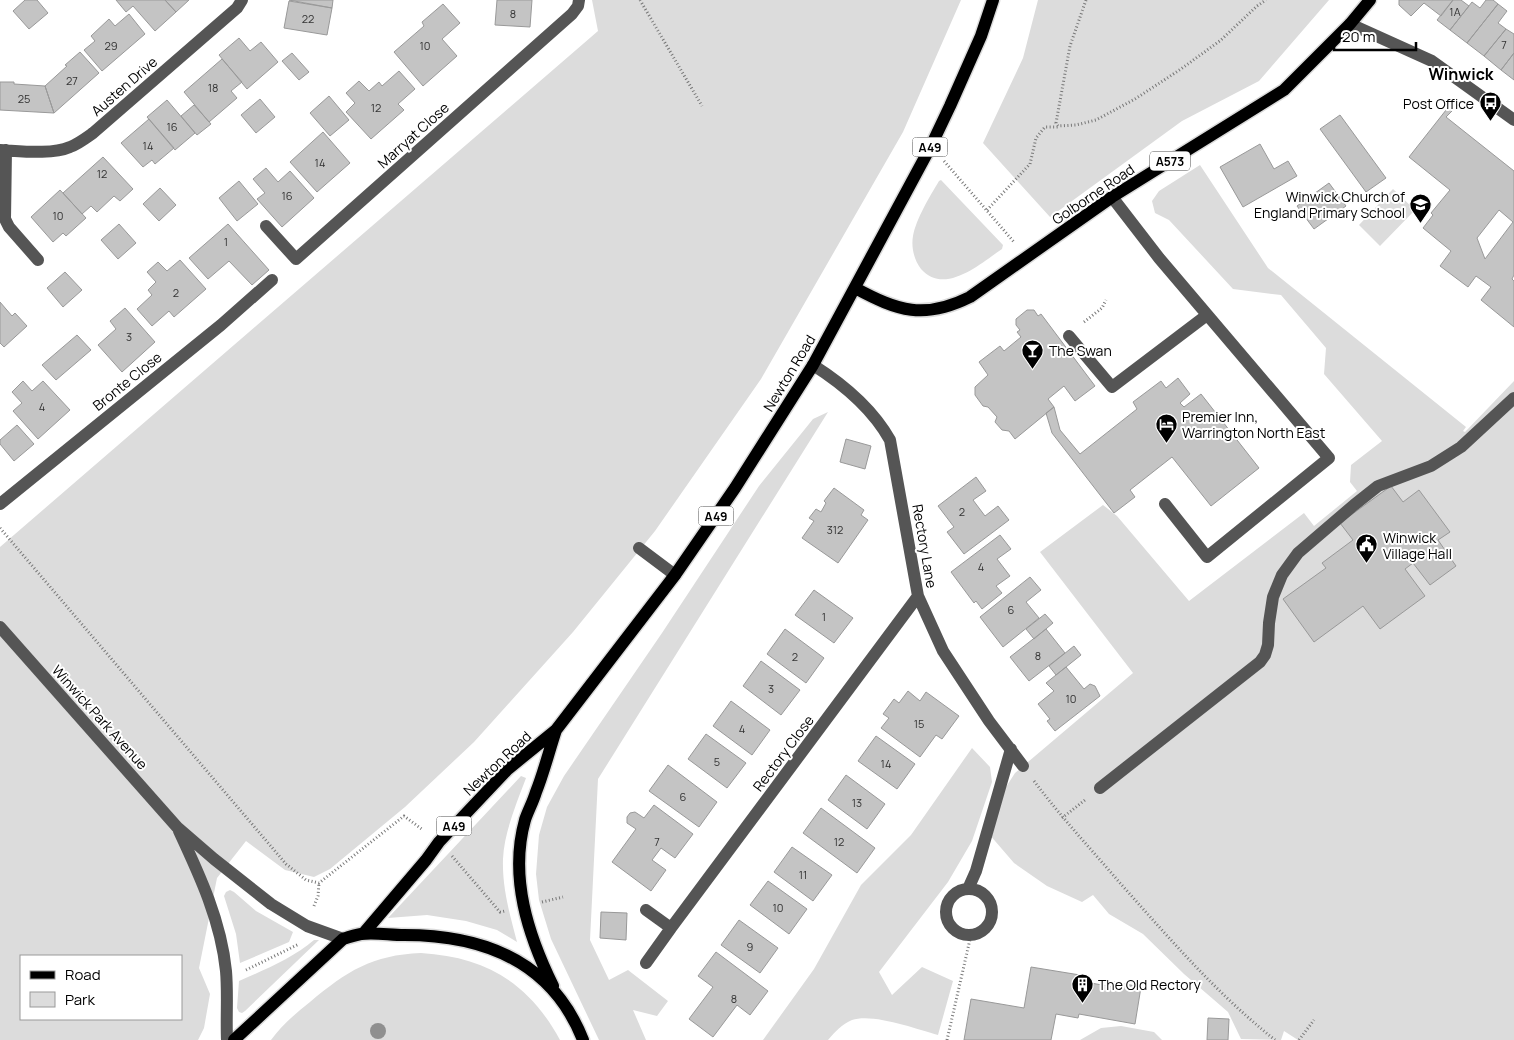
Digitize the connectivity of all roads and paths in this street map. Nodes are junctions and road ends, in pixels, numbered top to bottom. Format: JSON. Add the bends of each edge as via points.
{"nodes":[{"id":1,"x":242,"y":0,"type":"edge"},
{"id":2,"x":579,"y":0,"type":"edge"},
{"id":3,"x":640,"y":0,"type":"edge"},
{"id":4,"x":993,"y":0,"type":"edge"},
{"id":5,"x":1086,"y":0,"type":"edge"},
{"id":6,"x":1266,"y":0,"type":"edge"},
{"id":7,"x":1370,"y":0,"type":"edge"},
{"id":8,"x":1350,"y":24,"type":"junction"},
{"id":9,"x":702,"y":106,"type":"dead end"},
{"id":10,"x":1514,"y":120,"type":"edge"},
{"id":11,"x":1058,"y":126,"type":"junction"},
{"id":12,"x":931,"y":146,"type":"junction"},
{"id":13,"x":3,"y":150,"type":"edge"},
{"id":14,"x":1112,"y":196,"type":"junction"},
{"id":15,"x":987,"y":210,"type":"junction"},
{"id":16,"x":266,"y":226,"type":"dead end"},
{"id":17,"x":1027,"y":258,"type":"junction"},
{"id":18,"x":38,"y":260,"type":"dead end"},
{"id":19,"x":272,"y":280,"type":"dead end"},
{"id":20,"x":856,"y":288,"type":"junction"},
{"id":21,"x":1106,"y":300,"type":"dead end"},
{"id":22,"x":1207,"y":315,"type":"junction"},
{"id":23,"x":1083,"y":323,"type":"dead end"},
{"id":24,"x":1069,"y":336,"type":"dead end"},
{"id":25,"x":813,"y":365,"type":"junction"},
{"id":26,"x":1514,"y":398,"type":"edge"},
{"id":27,"x":0,"y":504,"type":"edge"},
{"id":28,"x":1165,"y":504,"type":"dead end"},
{"id":29,"x":0,"y":528,"type":"edge"},
{"id":30,"x":639,"y":548,"type":"dead end"},
{"id":31,"x":675,"y":575,"type":"junction"},
{"id":32,"x":918,"y":596,"type":"junction"},
{"id":33,"x":0,"y":627,"type":"edge"},
{"id":34,"x":556,"y":730,"type":"junction"},
{"id":35,"x":1011,"y":749,"type":"junction"},
{"id":36,"x":1023,"y":766,"type":"joint"},
{"id":37,"x":1100,"y":788,"type":"joint"},
{"id":38,"x":1062,"y":818,"type":"junction"},
{"id":39,"x":177,"y":827,"type":"junction"},
{"id":40,"x":439,"y":842,"type":"junction"},
{"id":41,"x":319,"y":883,"type":"junction"},
{"id":42,"x":968,"y":889,"type":"junction"},
{"id":43,"x":563,"y":898,"type":"dead end"},
{"id":44,"x":524,"y":906,"type":"junction"},
{"id":45,"x":646,"y":910,"type":"dead end"},
{"id":46,"x":307,"y":926,"type":"junction"},
{"id":47,"x":672,"y":928,"type":"junction"},
{"id":48,"x":363,"y":934,"type":"junction"},
{"id":49,"x":971,"y":935,"type":"junction"},
{"id":50,"x":343,"y":939,"type":"junction"},
{"id":51,"x":646,"y":963,"type":"dead end"},
{"id":52,"x":226,"y":972,"type":"junction"},
{"id":53,"x":558,"y":997,"type":"junction"},
{"id":54,"x":1314,"y":1020,"type":"dead end"},
{"id":55,"x":227,"y":1040,"type":"edge"},
{"id":56,"x":234,"y":1040,"type":"edge"},
{"id":57,"x":584,"y":1040,"type":"edge"},
{"id":58,"x":947,"y":1040,"type":"edge"},
{"id":59,"x":1275,"y":1040,"type":"edge"},
{"id":60,"x":1299,"y":1040,"type":"edge"}],
"edges":[{"from":1,"to":13,"type":"street","name":"Austen Drive","via":[[237,8],[81,141],[54,151]]},
{"from":2,"to":16,"type":"street","name":"Marryat Close","via":[[572,14],[296,259]]},
{"from":3,"to":9,"type":"path"},
{"from":4,"to":12,"type":"main road","name":"Newton Road","number":"A49","via":[[981,36]]},
{"from":5,"to":11,"type":"path","via":[[1070,46]]},
{"from":6,"to":11,"type":"path","via":[[1220,40],[1135,99],[1096,120]]},
{"from":7,"to":8,"type":"main road","name":"Golborne Road","number":"A573"},
{"from":8,"to":10,"type":"street","via":[[1432,60]]},
{"from":8,"to":14,"type":"main road","name":"Golborne Road","number":"A573","via":[[1284,90]]},
{"from":11,"to":15,"type":"path","via":[[1044,128],[1036,138],[1030,164]]},
{"from":12,"to":15,"type":"path"},
{"from":12,"to":20,"type":"main road","name":"Newton Road","number":"A49"},
{"from":13,"to":18,"type":"street","name":"Austen Drive","via":[[5,219]]},
{"from":14,"to":17,"type":"main road","name":"Golborne Road","number":"A573"},
{"from":14,"to":22,"type":"street"},
{"from":15,"to":17,"type":"path"},
{"from":17,"to":20,"type":"main road","name":"Golborne Road","number":"A573","via":[[970,297],[930,310],[896,308]]},
{"from":19,"to":27,"type":"street","name":"Bronte Close"},
{"from":20,"to":25,"type":"main road","name":"Newton Road","number":"A49"},
{"from":21,"to":23,"type":"path","via":[[1102,308]]},
{"from":22,"to":24,"type":"street","via":[[1112,387]]},
{"from":22,"to":28,"type":"street","via":[[1329,458],[1207,557]]},
{"from":25,"to":31,"type":"main road","name":"Newton Road","number":"A49"},
{"from":25,"to":32,"type":"street","name":"Rectory Lane","via":[[857,399],[878,421],[890,440]]},
{"from":26,"to":37,"type":"street","via":[[1461,447],[1431,466],[1378,486],[1298,553],[1282,575],[1273,597],[1268,645],[1260,662]]},
{"from":29,"to":41,"type":"path","via":[[286,864],[306,880]]},
{"from":30,"to":31,"type":"street"},
{"from":31,"to":34,"type":"main road","name":"Newton Road","number":"A49"},
{"from":32,"to":35,"type":"street","name":"Rectory Lane","via":[[943,650]]},
{"from":32,"to":47,"type":"street","name":"Rectory Close"},
{"from":33,"to":39,"type":"street","name":"Winwick Park Avenue"},
{"from":34,"to":40,"type":"main road","name":"Newton Road","number":"A49","via":[[508,769]]},
{"from":34,"to":44,"type":"main road","name":"Newton Road","number":"A49","via":[[521,844],[519,869]]},
{"from":35,"to":36,"type":"street","name":"Rectory Lane"},
{"from":35,"to":42,"type":"street"},
{"from":36,"to":38,"type":"path"},
{"from":37,"to":38,"type":"path"},
{"from":38,"to":59,"type":"path","via":[[1186,958]]},
{"from":39,"to":46,"type":"street","name":"Winwick Park Avenue","via":[[245,885]]},
{"from":39,"to":52,"type":"street","name":"Winwick Park Avenue","via":[[212,907]]},
{"from":40,"to":41,"type":"path","via":[[404,816]]},
{"from":40,"to":44,"type":"path","via":[[500,912]]},
{"from":40,"to":48,"type":"main road","name":"Newton Road","number":"A49"},
{"from":41,"to":46,"type":"path","via":[[318,896]]},
{"from":42,"to":49,"type":"street","via":[[982,893],[988,899],[992,914],[985,928]]},
{"from":42,"to":49,"type":"street","via":[[961,890],[950,900],[946,913],[956,931]]},
{"from":43,"to":44,"type":"path"},
{"from":44,"to":53,"type":"main road","name":"Newton Road","number":"A49","via":[[542,963]]},
{"from":45,"to":47,"type":"street"},
{"from":46,"to":50,"type":"street","name":"Winwick Park Avenue"},
{"from":46,"to":52,"type":"path","via":[[300,943],[241,972]]},
{"from":47,"to":51,"type":"street","name":"Rectory Close"},
{"from":48,"to":50,"type":"main road","number":"A49"},
{"from":48,"to":53,"type":"main road","number":"A49","via":[[427,935],[480,944],[515,959]]},
{"from":49,"to":58,"type":"path"},
{"from":50,"to":56,"type":"main road","number":"A49"},
{"from":52,"to":55,"type":"street","name":"Winwick Park Avenue"},
{"from":53,"to":57,"type":"main road","number":"A49"},
{"from":54,"to":60,"type":"path"}]}
